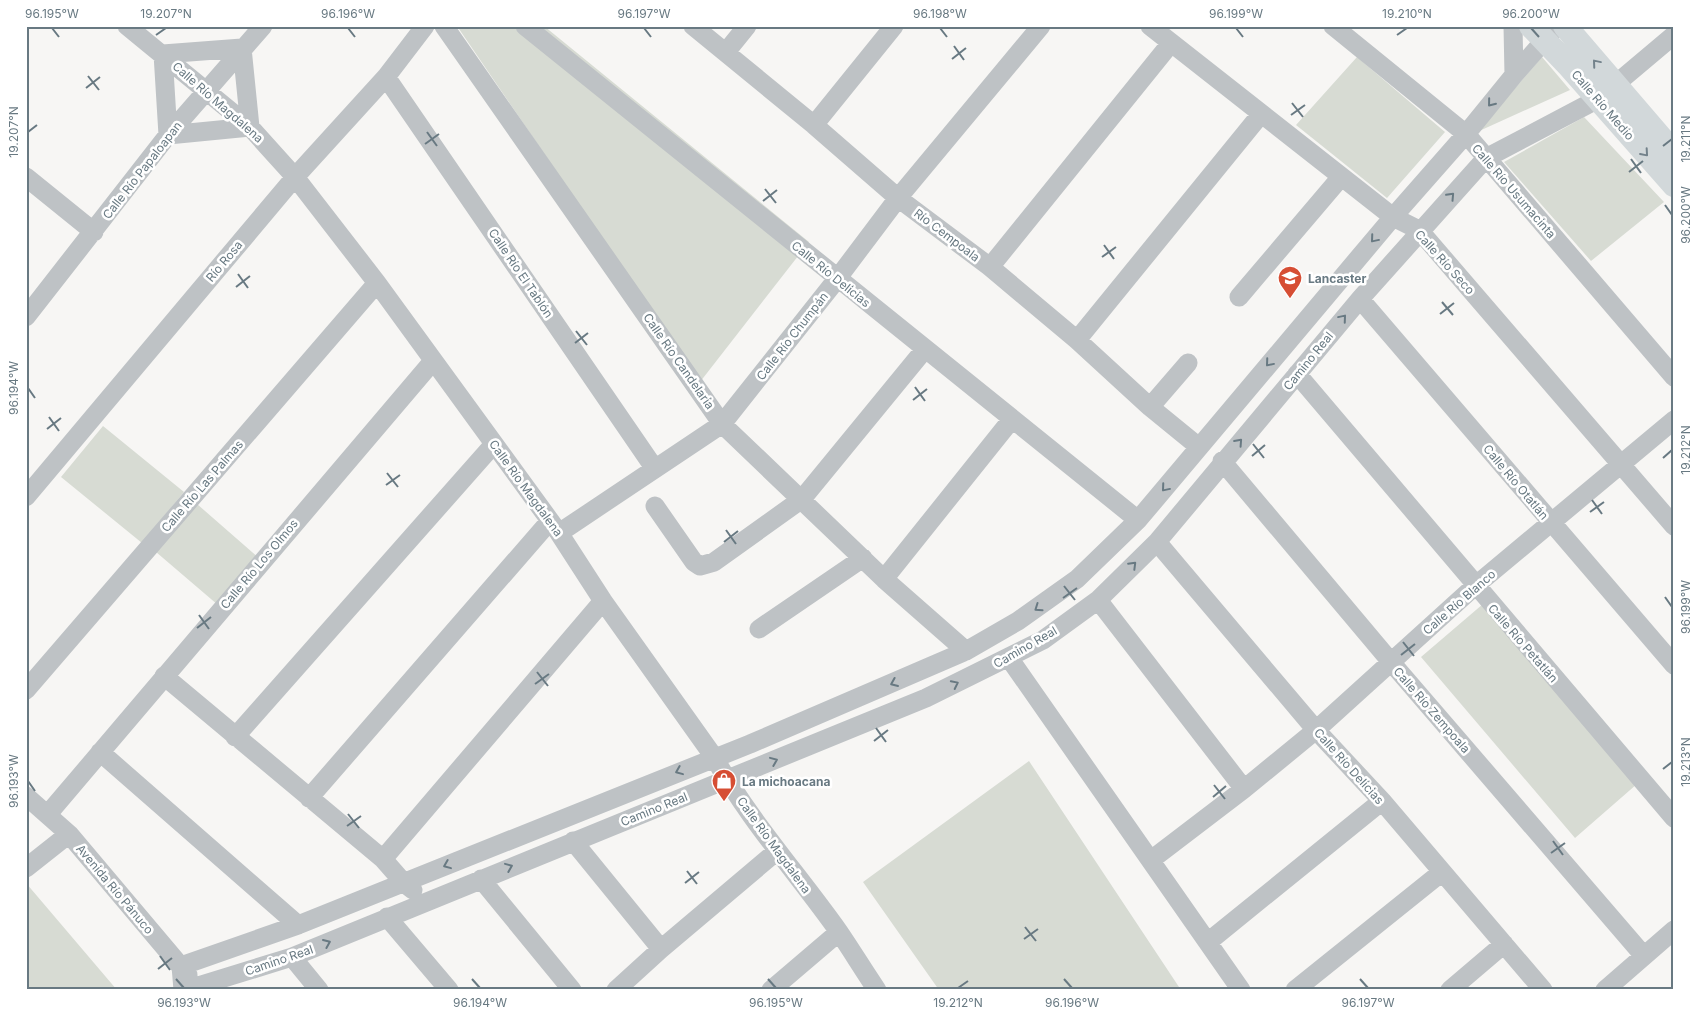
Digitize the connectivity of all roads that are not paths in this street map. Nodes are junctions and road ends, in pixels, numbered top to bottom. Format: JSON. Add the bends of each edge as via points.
{"nodes":[{"id":1,"x":127,"y":26,"type":"edge"},
{"id":2,"x":263,"y":26,"type":"edge"},
{"id":3,"x":425,"y":26,"type":"edge"},
{"id":4,"x":444,"y":26,"type":"edge"},
{"id":5,"x":525,"y":26,"type":"edge"},
{"id":6,"x":693,"y":26,"type":"edge"},
{"id":7,"x":747,"y":26,"type":"edge"},
{"id":8,"x":894,"y":26,"type":"edge"},
{"id":9,"x":1040,"y":26,"type":"edge"},
{"id":10,"x":1150,"y":26,"type":"edge"},
{"id":11,"x":1333,"y":26,"type":"edge"},
{"id":12,"x":1513,"y":26,"type":"edge"},
{"id":13,"x":1565,"y":26,"type":"edge"},
{"id":14,"x":1544,"y":31,"type":"edge"},
{"id":15,"x":1674,"y":34,"type":"edge"},
{"id":16,"x":1171,"y":43,"type":"junction"},
{"id":17,"x":242,"y":48,"type":"junction"},
{"id":18,"x":726,"y":52,"type":"junction"},
{"id":19,"x":162,"y":54,"type":"junction"},
{"id":20,"x":1514,"y":74,"type":"junction"},
{"id":21,"x":386,"y":77,"type":"junction"},
{"id":22,"x":206,"y":91,"type":"junction"},
{"id":23,"x":1606,"y":92,"type":"junction"},
{"id":24,"x":1261,"y":114,"type":"junction"},
{"id":25,"x":814,"y":125,"type":"junction"},
{"id":26,"x":250,"y":128,"type":"junction"},
{"id":27,"x":1466,"y":134,"type":"junction"},
{"id":28,"x":168,"y":135,"type":"junction"},
{"id":29,"x":1674,"y":153,"type":"edge"},
{"id":30,"x":1486,"y":158,"type":"junction"},
{"id":31,"x":26,"y":177,"type":"edge"},
{"id":32,"x":295,"y":177,"type":"junction"},
{"id":33,"x":1341,"y":177,"type":"junction"},
{"id":34,"x":1674,"y":185,"type":"edge"},
{"id":35,"x":898,"y":198,"type":"junction"},
{"id":36,"x":1392,"y":217,"type":"junction"},
{"id":37,"x":1419,"y":230,"type":"junction"},
{"id":38,"x":94,"y":232,"type":"junction"},
{"id":39,"x":990,"y":267,"type":"junction"},
{"id":40,"x":837,"y":279,"type":"junction"},
{"id":41,"x":377,"y":283,"type":"junction"},
{"id":42,"x":1239,"y":297,"type":"dead end"},
{"id":43,"x":1360,"y":299,"type":"junction"},
{"id":44,"x":26,"y":317,"type":"edge"},
{"id":45,"x":1077,"y":340,"type":"junction"},
{"id":46,"x":1289,"y":340,"type":"junction"},
{"id":47,"x":925,"y":349,"type":"junction"},
{"id":48,"x":1310,"y":356,"type":"junction"},
{"id":49,"x":433,"y":361,"type":"junction"},
{"id":50,"x":1188,"y":363,"type":"dead end"},
{"id":51,"x":1297,"y":374,"type":"junction"},
{"id":52,"x":1674,"y":377,"type":"edge"},
{"id":53,"x":1243,"y":394,"type":"junction"},
{"id":54,"x":1150,"y":408,"type":"junction"},
{"id":55,"x":1264,"y":414,"type":"junction"},
{"id":56,"x":1012,"y":419,"type":"junction"},
{"id":57,"x":1674,"y":420,"type":"edge"},
{"id":58,"x":722,"y":424,"type":"junction"},
{"id":59,"x":494,"y":444,"type":"junction"},
{"id":60,"x":1199,"y":447,"type":"junction"},
{"id":61,"x":1222,"y":462,"type":"junction"},
{"id":62,"x":1620,"y":464,"type":"junction"},
{"id":63,"x":655,"y":469,"type":"junction"},
{"id":64,"x":26,"y":497,"type":"edge"},
{"id":65,"x":802,"y":499,"type":"junction"},
{"id":66,"x":655,"y":506,"type":"dead end"},
{"id":67,"x":1138,"y":520,"type":"junction"},
{"id":68,"x":1551,"y":523,"type":"junction"},
{"id":69,"x":1674,"y":526,"type":"edge"},
{"id":70,"x":554,"y":527,"type":"junction"},
{"id":71,"x":1156,"y":542,"type":"junction"},
{"id":72,"x":863,"y":558,"type":"junction"},
{"id":73,"x":884,"y":578,"type":"junction"},
{"id":74,"x":1475,"y":586,"type":"junction"},
{"id":75,"x":1098,"y":600,"type":"junction"},
{"id":76,"x":603,"y":601,"type":"junction"},
{"id":77,"x":759,"y":629,"type":"dead end"},
{"id":78,"x":966,"y":651,"type":"junction"},
{"id":79,"x":1009,"y":658,"type":"junction"},
{"id":80,"x":1391,"y":662,"type":"junction"},
{"id":81,"x":1674,"y":665,"type":"edge"},
{"id":82,"x":916,"y":674,"type":"junction"},
{"id":83,"x":164,"y":676,"type":"junction"},
{"id":84,"x":26,"y":690,"type":"edge"},
{"id":85,"x":926,"y":698,"type":"junction"},
{"id":86,"x":1316,"y":730,"type":"junction"},
{"id":87,"x":235,"y":737,"type":"junction"},
{"id":88,"x":100,"y":752,"type":"junction"},
{"id":89,"x":714,"y":757,"type":"junction"},
{"id":90,"x":727,"y":780,"type":"junction"},
{"id":91,"x":1244,"y":789,"type":"junction"},
{"id":92,"x":26,"y":796,"type":"edge"},
{"id":93,"x":309,"y":798,"type":"junction"},
{"id":94,"x":1382,"y":802,"type":"junction"},
{"id":95,"x":48,"y":814,"type":"junction"},
{"id":96,"x":1674,"y":818,"type":"edge"},
{"id":97,"x":69,"y":834,"type":"junction"},
{"id":98,"x":573,"y":841,"type":"junction"},
{"id":99,"x":778,"y":851,"type":"junction"},
{"id":100,"x":383,"y":860,"type":"junction"},
{"id":101,"x":1151,"y":860,"type":"junction"},
{"id":102,"x":26,"y":868,"type":"edge"},
{"id":103,"x":1442,"y":872,"type":"junction"},
{"id":104,"x":481,"y":879,"type":"junction"},
{"id":105,"x":404,"y":883,"type":"junction"},
{"id":106,"x":427,"y":901,"type":"junction"},
{"id":107,"x":387,"y":917,"type":"junction"},
{"id":108,"x":298,"y":925,"type":"junction"},
{"id":109,"x":1674,"y":930,"type":"edge"},
{"id":110,"x":839,"y":932,"type":"junction"},
{"id":111,"x":1208,"y":942,"type":"junction"},
{"id":112,"x":1504,"y":944,"type":"junction"},
{"id":113,"x":661,"y":949,"type":"junction"},
{"id":114,"x":1644,"y":956,"type":"junction"},
{"id":115,"x":292,"y":957,"type":"junction"},
{"id":116,"x":181,"y":966,"type":"junction"},
{"id":117,"x":193,"y":989,"type":"edge"},
{"id":118,"x":318,"y":990,"type":"edge"},
{"id":119,"x":449,"y":990,"type":"edge"},
{"id":120,"x":572,"y":990,"type":"edge"},
{"id":121,"x":616,"y":990,"type":"edge"},
{"id":122,"x":771,"y":990,"type":"edge"},
{"id":123,"x":877,"y":990,"type":"edge"},
{"id":124,"x":1241,"y":990,"type":"edge"},
{"id":125,"x":1295,"y":990,"type":"edge"},
{"id":126,"x":1450,"y":990,"type":"edge"},
{"id":127,"x":1543,"y":990,"type":"edge"},
{"id":128,"x":1605,"y":990,"type":"edge"}],
"edges":[{"from":1,"to":19,"type":"street","name":"Calle Río Magdalena"},
{"from":2,"to":17,"type":"street","name":"Calle Río Papaloapan"},
{"from":3,"to":21,"type":"street","name":"Río Rosa"},
{"from":4,"to":58,"type":"street","name":"Calle Río Candelaria"},
{"from":5,"to":40,"type":"street","name":"Calle Río Delicias"},
{"from":6,"to":18,"type":"street","name":"Río Cempoala"},
{"from":7,"to":18,"type":"street"},
{"from":8,"to":25,"type":"street"},
{"from":9,"to":35,"type":"street","name":"Calle Río Chumpán"},
{"from":10,"to":16,"type":"street","name":"Calle Río Seco"},
{"from":11,"to":27,"type":"street","name":"Calle Río Usumacinta"},
{"from":12,"to":20,"type":"street"},
{"from":23,"to":13,"type":"main road","name":"Calle Río Medio","one_way":true},
{"from":14,"to":20,"type":"street","name":"Camino Real"},
{"from":14,"to":23,"type":"main road","name":"Calle Río Medio"},
{"from":15,"to":23,"type":"street","name":"Camino Real"},
{"from":16,"to":24,"type":"street","name":"Calle Río Seco"},
{"from":16,"to":39,"type":"street"},
{"from":17,"to":19,"type":"street"},
{"from":17,"to":22,"type":"street","name":"Calle Río Papaloapan"},
{"from":17,"to":26,"type":"street"},
{"from":18,"to":25,"type":"street","name":"Río Cempoala"},
{"from":19,"to":22,"type":"street","name":"Calle Río Magdalena"},
{"from":19,"to":28,"type":"street"},
{"from":20,"to":27,"type":"street","name":"Camino Real","one_way":true},
{"from":21,"to":32,"type":"street","name":"Río Rosa"},
{"from":21,"to":63,"type":"street","name":"Calle Río El Tablón"},
{"from":22,"to":26,"type":"street","name":"Calle Río Magdalena"},
{"from":22,"to":28,"type":"street","name":"Calle Río Papaloapan"},
{"from":23,"to":29,"type":"main road","name":"Calle Río Medio"},
{"from":23,"to":30,"type":"street","name":"Camino Real"},
{"from":23,"to":34,"type":"main road","name":"Calle Río Medio","one_way":true},
{"from":24,"to":33,"type":"street","name":"Calle Río Seco"},
{"from":24,"to":45,"type":"street"},
{"from":25,"to":35,"type":"street","name":"Río Cempoala"},
{"from":26,"to":28,"type":"street"},
{"from":26,"to":32,"type":"street","name":"Calle Río Magdalena"},
{"from":27,"to":30,"type":"street","name":"Calle Río Usumacinta"},
{"from":27,"to":36,"type":"street","name":"Camino Real"},
{"from":28,"to":38,"type":"street","name":"Calle Río Papaloapan"},
{"from":37,"to":30,"type":"street","name":"Camino Real","one_way":true},
{"from":30,"to":52,"type":"street","name":"Calle Río Usumacinta"},
{"from":31,"to":38,"type":"street"},
{"from":32,"to":41,"type":"street","name":"Calle Río Magdalena"},
{"from":32,"to":64,"type":"street","name":"Río Rosa"},
{"from":33,"to":36,"type":"street","name":"Calle Río Seco"},
{"from":33,"to":42,"type":"street"},
{"from":35,"to":39,"type":"street","name":"Río Cempoala"},
{"from":35,"to":40,"type":"street","name":"Calle Río Chumpán"},
{"from":36,"to":37,"type":"street","name":"Calle Río Seco"},
{"from":36,"to":46,"type":"street","name":"Camino Real","one_way":true},
{"from":37,"to":43,"type":"street","name":"Camino Real"},
{"from":37,"to":62,"type":"street","name":"Calle Río Seco"},
{"from":38,"to":44,"type":"street","name":"Calle Río Papaloapan"},
{"from":39,"to":45,"type":"street","name":"Río Cempoala"},
{"from":40,"to":47,"type":"street","name":"Calle Río Delicias"},
{"from":40,"to":58,"type":"street","name":"Calle Río Chumpán"},
{"from":41,"to":49,"type":"street","name":"Calle Río Magdalena"},
{"from":41,"to":84,"type":"street","name":"Calle Río Las Palmas"},
{"from":48,"to":43,"type":"street","name":"Camino Real","one_way":true},
{"from":43,"to":68,"type":"street","name":"Calle Río Otatlán"},
{"from":45,"to":54,"type":"street","name":"Río Cempoala"},
{"from":46,"to":48,"type":"street"},
{"from":46,"to":53,"type":"street","name":"Camino Real","one_way":true},
{"from":47,"to":56,"type":"street","name":"Calle Río Delicias"},
{"from":47,"to":65,"type":"street"},
{"from":48,"to":51,"type":"street","name":"Camino Real"},
{"from":49,"to":59,"type":"street","name":"Calle Río Magdalena"},
{"from":49,"to":83,"type":"street","name":"Calle Río Los Olmos"},
{"from":50,"to":54,"type":"street"},
{"from":51,"to":55,"type":"street","name":"Camino Real"},
{"from":51,"to":74,"type":"street","name":"Calle Río Petatlán"},
{"from":53,"to":55,"type":"street"},
{"from":53,"to":60,"type":"street","name":"Camino Real"},
{"from":54,"to":60,"type":"street","name":"Río Cempoala"},
{"from":61,"to":55,"type":"street","name":"Camino Real","one_way":true},
{"from":56,"to":67,"type":"street","name":"Calle Río Delicias"},
{"from":56,"to":73,"type":"street"},
{"from":57,"to":62,"type":"street","name":"Calle Río Blanco"},
{"from":58,"to":63,"type":"street","name":"Calle Río Chumpán"},
{"from":58,"to":65,"type":"street","name":"Calle Río Candelaria"},
{"from":59,"to":70,"type":"street","name":"Calle Río Magdalena"},
{"from":59,"to":87,"type":"street"},
{"from":60,"to":67,"type":"street","name":"Camino Real","one_way":true},
{"from":61,"to":71,"type":"street","name":"Camino Real"},
{"from":61,"to":80,"type":"street","name":"Calle Río Zempoala"},
{"from":62,"to":68,"type":"street","name":"Calle Río Blanco"},
{"from":62,"to":69,"type":"street","name":"Calle Río Seco"},
{"from":63,"to":70,"type":"street","name":"Calle Río Chumpán"},
{"from":65,"to":66,"type":"street","via":[[714,562],[700,566],[689,557]]},
{"from":65,"to":72,"type":"street","name":"Calle Río Candelaria"},
{"from":67,"to":78,"type":"street","name":"Camino Real","one_way":true,"via":[[1077,580],[1018,621]]},
{"from":68,"to":74,"type":"street","name":"Calle Río Blanco"},
{"from":68,"to":81,"type":"street","name":"Calle Río Otatlán"},
{"from":70,"to":76,"type":"street","name":"Calle Río Magdalena"},
{"from":70,"to":93,"type":"street","name":"Calle Río Chumpán"},
{"from":75,"to":71,"type":"street","name":"Camino Real","one_way":true},
{"from":71,"to":86,"type":"street","name":"Calle Río Delicias"},
{"from":72,"to":73,"type":"street","name":"Calle Río Candelaria"},
{"from":72,"to":77,"type":"street"},
{"from":73,"to":78,"type":"street","name":"Calle Río Candelaria"},
{"from":74,"to":80,"type":"street","name":"Calle Río Blanco"},
{"from":74,"to":96,"type":"street","name":"Calle Río Petatlán"},
{"from":75,"to":79,"type":"street","name":"Camino Real","via":[[1043,640]]},
{"from":75,"to":91,"type":"street"},
{"from":76,"to":89,"type":"street","name":"Calle Río Magdalena"},
{"from":76,"to":100,"type":"street"},
{"from":78,"to":82,"type":"street","name":"Camino Real"},
{"from":85,"to":79,"type":"street","name":"Camino Real","one_way":true},
{"from":79,"to":101,"type":"street"},
{"from":80,"to":86,"type":"street","name":"Calle Río Blanco"},
{"from":80,"to":114,"type":"street","name":"Calle Río Zempoala"},
{"from":82,"to":85,"type":"street"},
{"from":82,"to":89,"type":"street","name":"Camino Real","one_way":true},
{"from":83,"to":87,"type":"street"},
{"from":83,"to":88,"type":"street","name":"Calle Río Los Olmos"},
{"from":90,"to":85,"type":"street","name":"Camino Real","one_way":true},
{"from":86,"to":91,"type":"street","name":"Calle Río Blanco"},
{"from":86,"to":94,"type":"street","name":"Calle Río Delicias"},
{"from":87,"to":93,"type":"street"},
{"from":88,"to":95,"type":"street","name":"Calle Río Los Olmos"},
{"from":88,"to":108,"type":"street"},
{"from":89,"to":90,"type":"street","name":"Calle Río Magdalena"},
{"from":89,"to":105,"type":"street","name":"Camino Real","one_way":true},
{"from":90,"to":98,"type":"street","name":"Camino Real"},
{"from":90,"to":99,"type":"street","name":"Calle Río Magdalena"},
{"from":91,"to":101,"type":"street","name":"Calle Río Blanco"},
{"from":92,"to":95,"type":"street","name":"Avenida Río Pánuco"},
{"from":93,"to":100,"type":"street"},
{"from":94,"to":103,"type":"street","name":"Calle Río Delicias"},
{"from":94,"to":111,"type":"street"},
{"from":95,"to":97,"type":"street","name":"Avenida Río Pánuco"},
{"from":97,"to":102,"type":"street"},
{"from":97,"to":116,"type":"street","name":"Avenida Río Pánuco"},
{"from":104,"to":98,"type":"street","name":"Camino Real","one_way":true},
{"from":98,"to":113,"type":"street"},
{"from":99,"to":110,"type":"street","name":"Calle Río Magdalena"},
{"from":99,"to":113,"type":"street"},
{"from":100,"to":105,"type":"street"},
{"from":101,"to":111,"type":"street"},
{"from":103,"to":112,"type":"street","name":"Calle Río Delicias"},
{"from":103,"to":125,"type":"street"},
{"from":104,"to":106,"type":"street","name":"Camino Real"},
{"from":104,"to":120,"type":"street"},
{"from":105,"to":106,"type":"street"},
{"from":105,"to":108,"type":"street","name":"Camino Real"},
{"from":106,"to":107,"type":"street","name":"Camino Real"},
{"from":115,"to":107,"type":"street","name":"Camino Real","one_way":true},
{"from":107,"to":119,"type":"street"},
{"from":108,"to":116,"type":"street","name":"Camino Real"},
{"from":109,"to":114,"type":"street"},
{"from":110,"to":122,"type":"street"},
{"from":110,"to":123,"type":"street","name":"Calle Río Magdalena"},
{"from":111,"to":124,"type":"street"},
{"from":112,"to":126,"type":"street"},
{"from":112,"to":127,"type":"street","name":"Calle Río Delicias"},
{"from":113,"to":121,"type":"street"},
{"from":114,"to":128,"type":"street"},
{"from":115,"to":117,"type":"street","name":"Camino Real"},
{"from":115,"to":118,"type":"street"},
{"from":116,"to":117,"type":"street","name":"Avenida Río Pánuco"}]}
